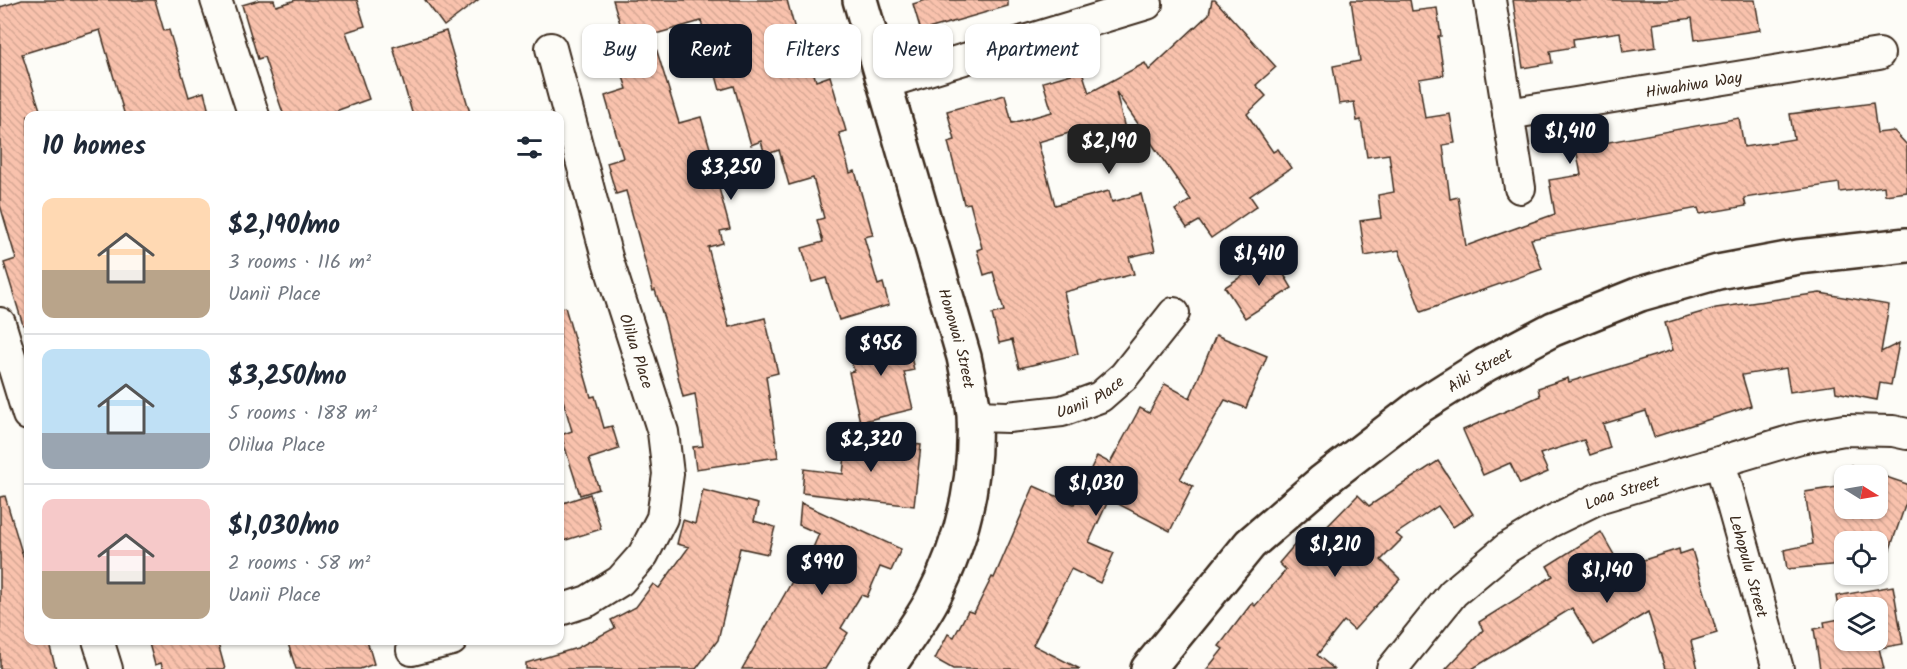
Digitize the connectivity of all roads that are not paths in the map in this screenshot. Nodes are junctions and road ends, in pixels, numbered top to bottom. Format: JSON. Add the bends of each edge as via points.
{"nodes":[{"id":1,"x":216,"y":0,"type":"edge"},
{"id":2,"x":860,"y":0,"type":"edge"},
{"id":3,"x":1490,"y":0,"type":"edge"},
{"id":4,"x":1147,"y":4,"type":"dead end"},
{"id":5,"x":551,"y":48,"type":"dead end"},
{"id":6,"x":1879,"y":54,"type":"dead end"},
{"id":7,"x":885,"y":82,"type":"junction"},
{"id":8,"x":252,"y":111,"type":"edge"},
{"id":9,"x":1508,"y":114,"type":"junction"},
{"id":10,"x":1520,"y":188,"type":"dead end"},
{"id":11,"x":1907,"y":245,"type":"edge"},
{"id":12,"x":1174,"y":313,"type":"dead end"},
{"id":13,"x":0,"y":323,"type":"edge"},
{"id":14,"x":24,"y":402,"type":"edge"},
{"id":15,"x":974,"y":416,"type":"junction"},
{"id":16,"x":1907,"y":434,"type":"edge"},
{"id":17,"x":1720,"y":462,"type":"junction"},
{"id":18,"x":564,"y":609,"type":"edge"},
{"id":19,"x":100,"y":645,"type":"edge"},
{"id":20,"x":437,"y":645,"type":"edge"},
{"id":21,"x":413,"y":653,"type":"edge"},
{"id":22,"x":107,"y":669,"type":"edge"},
{"id":23,"x":887,"y":669,"type":"edge"},
{"id":24,"x":1148,"y":669,"type":"edge"},
{"id":25,"x":1392,"y":669,"type":"edge"},
{"id":26,"x":1778,"y":669,"type":"edge"}],
"edges":[{"from":1,"to":8,"type":"street"},
{"from":2,"to":7,"type":"street","name":"Honowai Street"},
{"from":3,"to":9,"type":"street"},
{"from":4,"to":7,"type":"street"},
{"from":5,"to":18,"type":"street","name":"Olilua Place","via":[[608,261],[663,432],[668,474],[662,518],[643,555],[620,581],[588,601]]},
{"from":6,"to":9,"type":"street","name":"Hiwahiwa Way"},
{"from":7,"to":15,"type":"street","name":"Honowai Street","via":[[964,357]]},
{"from":9,"to":10,"type":"street"},
{"from":11,"to":24,"type":"street","name":"Aiki Street","via":[[1787,259],[1640,294],[1553,329],[1485,365],[1411,413],[1250,544]]},
{"from":12,"to":15,"type":"street","name":"Uanii Place","via":[[1124,376],[1100,397],[1062,411]]},
{"from":13,"to":14,"type":"street"},
{"from":15,"to":23,"type":"street","name":"Honowai Street","via":[[973,470],[953,556],[931,602]]},
{"from":16,"to":17,"type":"street","name":"Loaa Street","via":[[1844,430],[1800,438]]},
{"from":17,"to":25,"type":"street","name":"Loaa Street","via":[[1601,497],[1508,548],[1453,593]]},
{"from":17,"to":26,"type":"street","name":"Lehopulu Street"},
{"from":19,"to":22,"type":"street"},
{"from":20,"to":21,"type":"street"}]}
